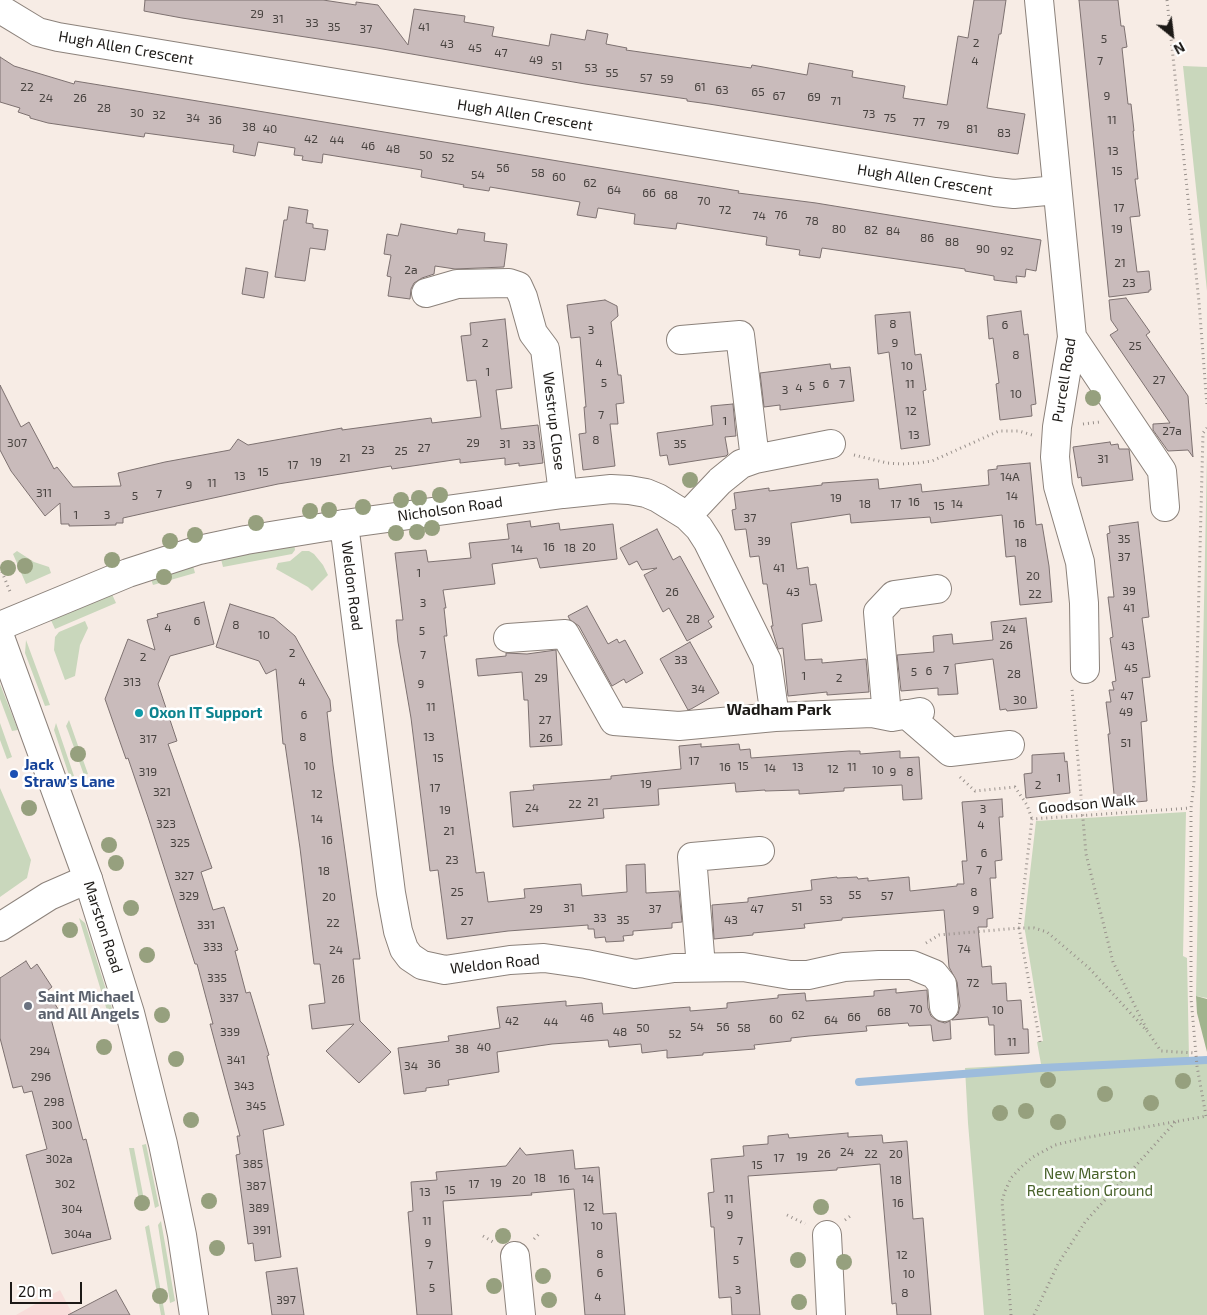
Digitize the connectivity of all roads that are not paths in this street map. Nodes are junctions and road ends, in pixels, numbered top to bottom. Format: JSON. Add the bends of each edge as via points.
{"nodes":[{"id":1,"x":1039,"y":0,"type":"edge"},
{"id":2,"x":0,"y":9,"type":"edge"},
{"id":3,"x":1057,"y":190,"type":"junction"},
{"id":4,"x":426,"y":293,"type":"dead end"},
{"id":5,"x":1072,"y":337,"type":"junction"},
{"id":6,"x":681,"y":340,"type":"dead end"},
{"id":7,"x":831,"y":444,"type":"road end"},
{"id":8,"x":755,"y":459,"type":"junction"},
{"id":9,"x":563,"y":494,"type":"junction"},
{"id":10,"x":1165,"y":507,"type":"dead end"},
{"id":11,"x":687,"y":516,"type":"junction"},
{"id":12,"x":344,"y":524,"type":"junction"},
{"id":13,"x":938,"y":589,"type":"dead end"},
{"id":14,"x":0,"y":626,"type":"edge"},
{"id":15,"x":0,"y":637,"type":"edge"},
{"id":16,"x":508,"y":638,"type":"dead end"},
{"id":17,"x":1085,"y":669,"type":"road end"},
{"id":18,"x":904,"y":714,"type":"junction"},
{"id":19,"x":775,"y":718,"type":"junction"},
{"id":20,"x":1010,"y":745,"type":"dead end"},
{"id":21,"x":760,"y":851,"type":"dead end"},
{"id":22,"x":88,"y":879,"type":"junction"},
{"id":23,"x":0,"y":927,"type":"edge"},
{"id":24,"x":701,"y":967,"type":"junction"},
{"id":25,"x":944,"y":1007,"type":"dead end"},
{"id":26,"x":827,"y":1235,"type":"dead end"},
{"id":27,"x":515,"y":1256,"type":"dead end"},
{"id":28,"x":194,"y":1315,"type":"edge"},
{"id":29,"x":521,"y":1315,"type":"edge"},
{"id":30,"x":831,"y":1315,"type":"edge"}],
"edges":[{"from":1,"to":3,"type":"street","name":"Purcell Road"},
{"from":2,"to":3,"type":"street","name":"Hugh Allen Crescent","via":[[38,32],[68,39],[995,192],[1014,194]]},
{"from":3,"to":5,"type":"street","name":"Purcell Road"},
{"from":4,"to":9,"type":"street","name":"Westrup Close","via":[[452,275],[518,286],[533,334],[545,349]]},
{"from":5,"to":10,"type":"street","via":[[1162,471]]},
{"from":5,"to":17,"type":"street","name":"Purcell Road","via":[[1056,427],[1055,457],[1058,486],[1080,562]]},
{"from":6,"to":8,"type":"street","via":[[740,335]]},
{"from":7,"to":8,"type":"street"},
{"from":8,"to":11,"type":"street","via":[[741,464],[720,481]]},
{"from":9,"to":11,"type":"street","name":"Nicholson Road","via":[[611,489],[646,493]]},
{"from":9,"to":12,"type":"street","name":"Nicholson Road"},
{"from":11,"to":19,"type":"street","name":"Nicholson Road","via":[[708,542],[767,661]]},
{"from":12,"to":14,"type":"street","name":"Nicholson Road","via":[[199,550],[128,573]]},
{"from":12,"to":24,"type":"street","name":"Weldon Road","via":[[391,894],[398,931],[410,957],[422,965],[445,970],[544,958],[635,974]]},
{"from":13,"to":18,"type":"street","via":[[894,595],[878,612]]},
{"from":15,"to":22,"type":"street","name":"Marston Road"},
{"from":16,"to":19,"type":"street","via":[[565,634],[614,721],[679,726]]},
{"from":18,"to":19,"type":"street","via":[[872,712]]},
{"from":18,"to":20,"type":"street","via":[[950,752]]},
{"from":21,"to":24,"type":"street","via":[[692,857]]},
{"from":22,"to":23,"type":"street","via":[[49,896]]},
{"from":22,"to":28,"type":"street","name":"Marston Road","via":[[148,1080],[182,1235]]},
{"from":24,"to":25,"type":"street","name":"Weldon Road","via":[[743,968],[790,975],[844,966],[912,965],[934,974],[942,984]]},
{"from":26,"to":30,"type":"street"},
{"from":27,"to":29,"type":"street"}]}
